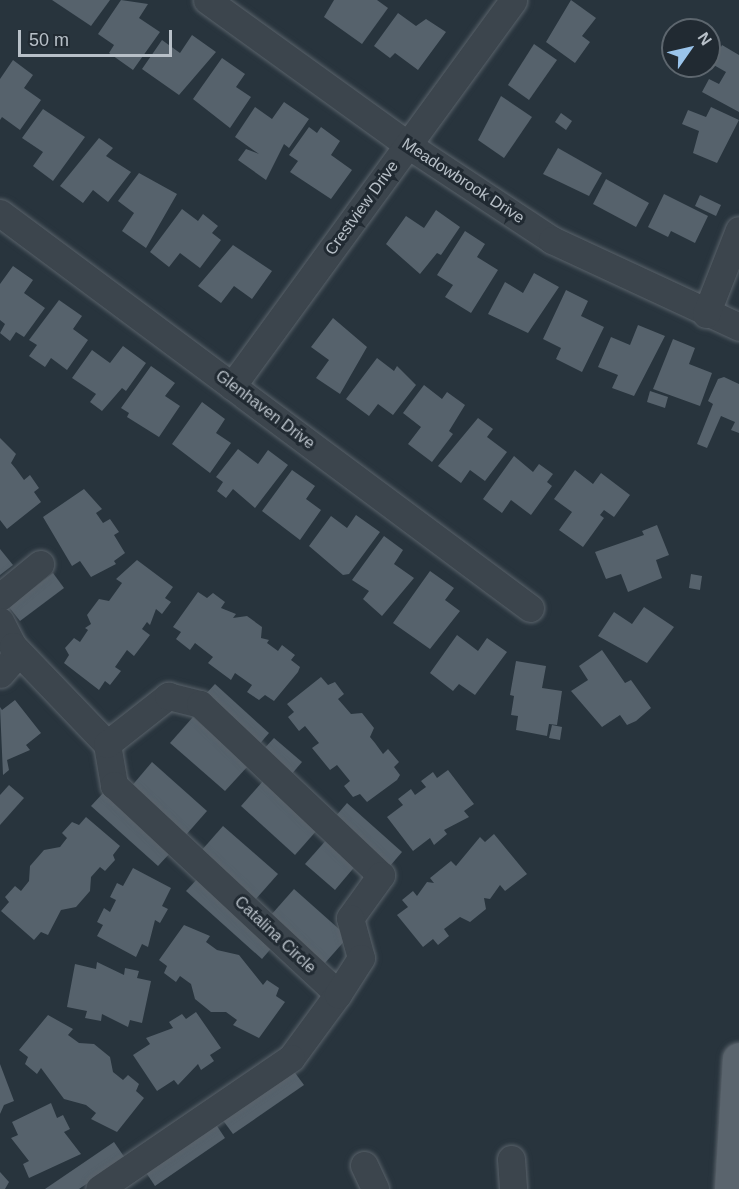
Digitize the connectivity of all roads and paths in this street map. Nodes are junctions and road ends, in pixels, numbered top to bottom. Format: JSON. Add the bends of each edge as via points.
{"nodes":[{"id":1,"x":207,"y":0,"type":"edge"},
{"id":2,"x":513,"y":0,"type":"edge"},
{"id":3,"x":408,"y":145,"type":"junction"},
{"id":4,"x":0,"y":213,"type":"edge"},
{"id":5,"x":739,"y":230,"type":"edge"},
{"id":6,"x":706,"y":314,"type":"junction"},
{"id":7,"x":739,"y":327,"type":"edge"},
{"id":8,"x":232,"y":386,"type":"junction"},
{"id":9,"x":40,"y":564,"type":"dead end"},
{"id":10,"x":0,"y":597,"type":"edge"},
{"id":11,"x":530,"y":608,"type":"dead end"},
{"id":12,"x":0,"y":621,"type":"edge"},
{"id":13,"x":13,"y":646,"type":"junction"},
{"id":14,"x":0,"y":674,"type":"edge"},
{"id":15,"x":107,"y":744,"type":"junction"},
{"id":16,"x":338,"y":994,"type":"junction"},
{"id":17,"x":739,"y":1059,"type":"edge"},
{"id":18,"x":511,"y":1159,"type":"dead end"},
{"id":19,"x":364,"y":1165,"type":"dead end"},
{"id":20,"x":99,"y":1189,"type":"edge"},
{"id":21,"x":375,"y":1189,"type":"edge"},
{"id":22,"x":513,"y":1189,"type":"edge"},
{"id":23,"x":731,"y":1189,"type":"edge"}],
"edges":[{"from":1,"to":3,"type":"street","name":"Meadowbrook Drive"},
{"from":2,"to":3,"type":"street","name":"Crestview Drive"},
{"from":3,"to":6,"type":"street","name":"Meadowbrook Drive","via":[[552,240]]},
{"from":3,"to":8,"type":"street","name":"Crestview Drive"},
{"from":4,"to":8,"type":"street","name":"Glenhaven Drive"},
{"from":5,"to":6,"type":"street"},
{"from":6,"to":7,"type":"street","name":"Meadowbrook Drive"},
{"from":8,"to":11,"type":"street","name":"Glenhaven Drive"},
{"from":9,"to":10,"type":"street"},
{"from":12,"to":13,"type":"street"},
{"from":13,"to":14,"type":"street","via":[[14,658]]},
{"from":13,"to":15,"type":"street"},
{"from":15,"to":16,"type":"street","name":"Catalina Circle","via":[[114,785]]},
{"from":15,"to":16,"type":"street","via":[[168,696],[200,704],[381,875],[350,918],[360,958]]},
{"from":16,"to":20,"type":"street","via":[[291,1058]]},
{"from":17,"to":23,"type":"main road"},
{"from":18,"to":22,"type":"street"},
{"from":19,"to":21,"type":"street"}]}
